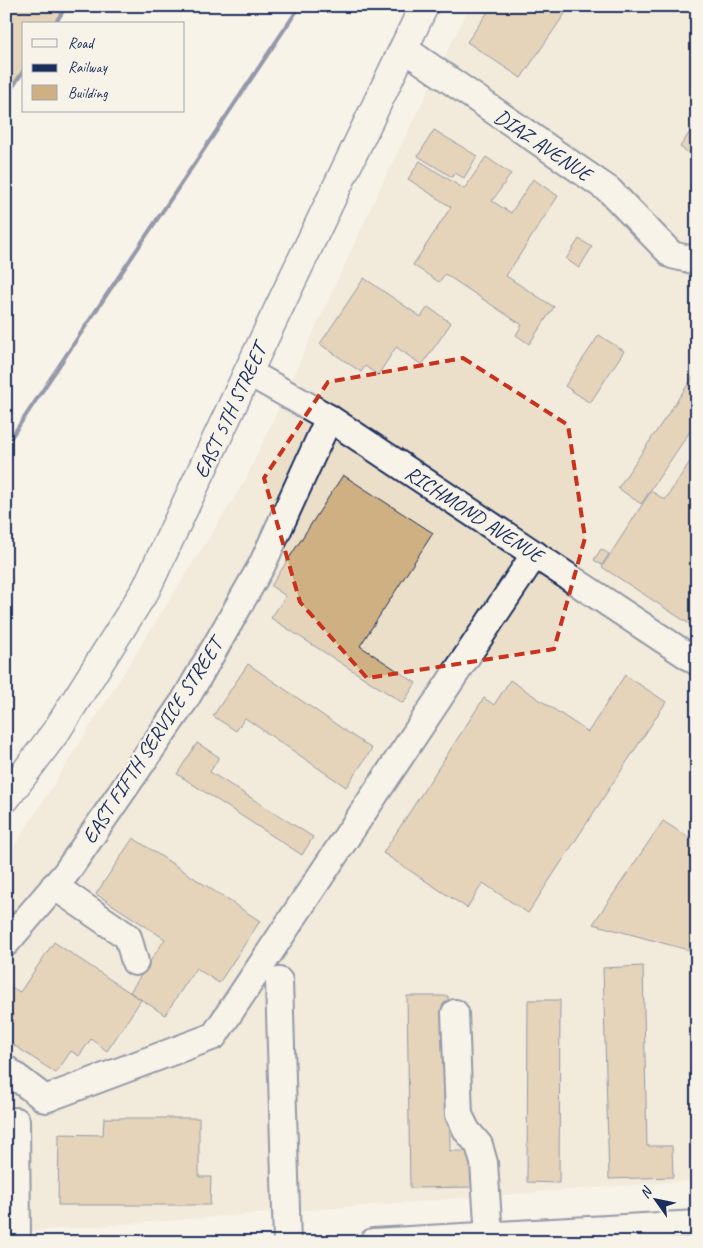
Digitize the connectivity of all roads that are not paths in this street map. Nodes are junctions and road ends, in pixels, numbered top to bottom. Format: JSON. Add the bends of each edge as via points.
{"nodes":[{"id":1,"x":424,"y":6,"type":"edge"},
{"id":2,"x":403,"y":48,"type":"junction"},
{"id":3,"x":697,"y":261,"type":"edge"},
{"id":4,"x":248,"y":372,"type":"junction"},
{"id":5,"x":329,"y":418,"type":"junction"},
{"id":6,"x":535,"y":554,"type":"junction"},
{"id":7,"x":697,"y":662,"type":"edge"},
{"id":8,"x":6,"y":798,"type":"edge"},
{"id":9,"x":54,"y":886,"type":"junction"},
{"id":10,"x":6,"y":943,"type":"edge"},
{"id":11,"x":135,"y":962,"type":"dead end"},
{"id":12,"x":279,"y":981,"type":"dead end"},
{"id":13,"x":455,"y":1013,"type":"dead end"},
{"id":14,"x":6,"y":1069,"type":"edge"},
{"id":15,"x":16,"y":1121,"type":"dead end"},
{"id":16,"x":680,"y":1230,"type":"edge"},
{"id":17,"x":489,"y":1236,"type":"junction"},
{"id":18,"x":544,"y":1237,"type":"edge"},
{"id":19,"x":17,"y":1242,"type":"edge"},
{"id":20,"x":287,"y":1242,"type":"edge"},
{"id":21,"x":373,"y":1242,"type":"edge"}],
"edges":[{"from":1,"to":2,"type":"main road","name":"EAST 5TH STREET"},
{"from":2,"to":3,"type":"street","name":"DIAZ AVENUE","via":[[609,190],[672,255]]},
{"from":2,"to":4,"type":"main road","name":"EAST 5TH STREET"},
{"from":4,"to":5,"type":"street","name":"RICHMOND AVENUE"},
{"from":4,"to":8,"type":"main road","name":"EAST 5TH STREET","via":[[146,589],[57,730]]},
{"from":5,"to":6,"type":"street","name":"RICHMOND AVENUE"},
{"from":5,"to":9,"type":"street","name":"EAST FIFTH SERVICE STREET","via":[[262,565],[185,700]]},
{"from":6,"to":7,"type":"street","name":"RICHMOND AVENUE"},
{"from":6,"to":14,"type":"street","via":[[214,1036],[45,1099]]},
{"from":9,"to":10,"type":"street","name":"EAST FIFTH SERVICE STREET"},
{"from":9,"to":11,"type":"street","via":[[128,937]]},
{"from":12,"to":20,"type":"street"},
{"from":13,"to":17,"type":"street","via":[[459,1115],[479,1145],[484,1163]]},
{"from":15,"to":19,"type":"street"},
{"from":16,"to":18,"type":"street"},
{"from":17,"to":18,"type":"street"},
{"from":17,"to":21,"type":"street"}]}
